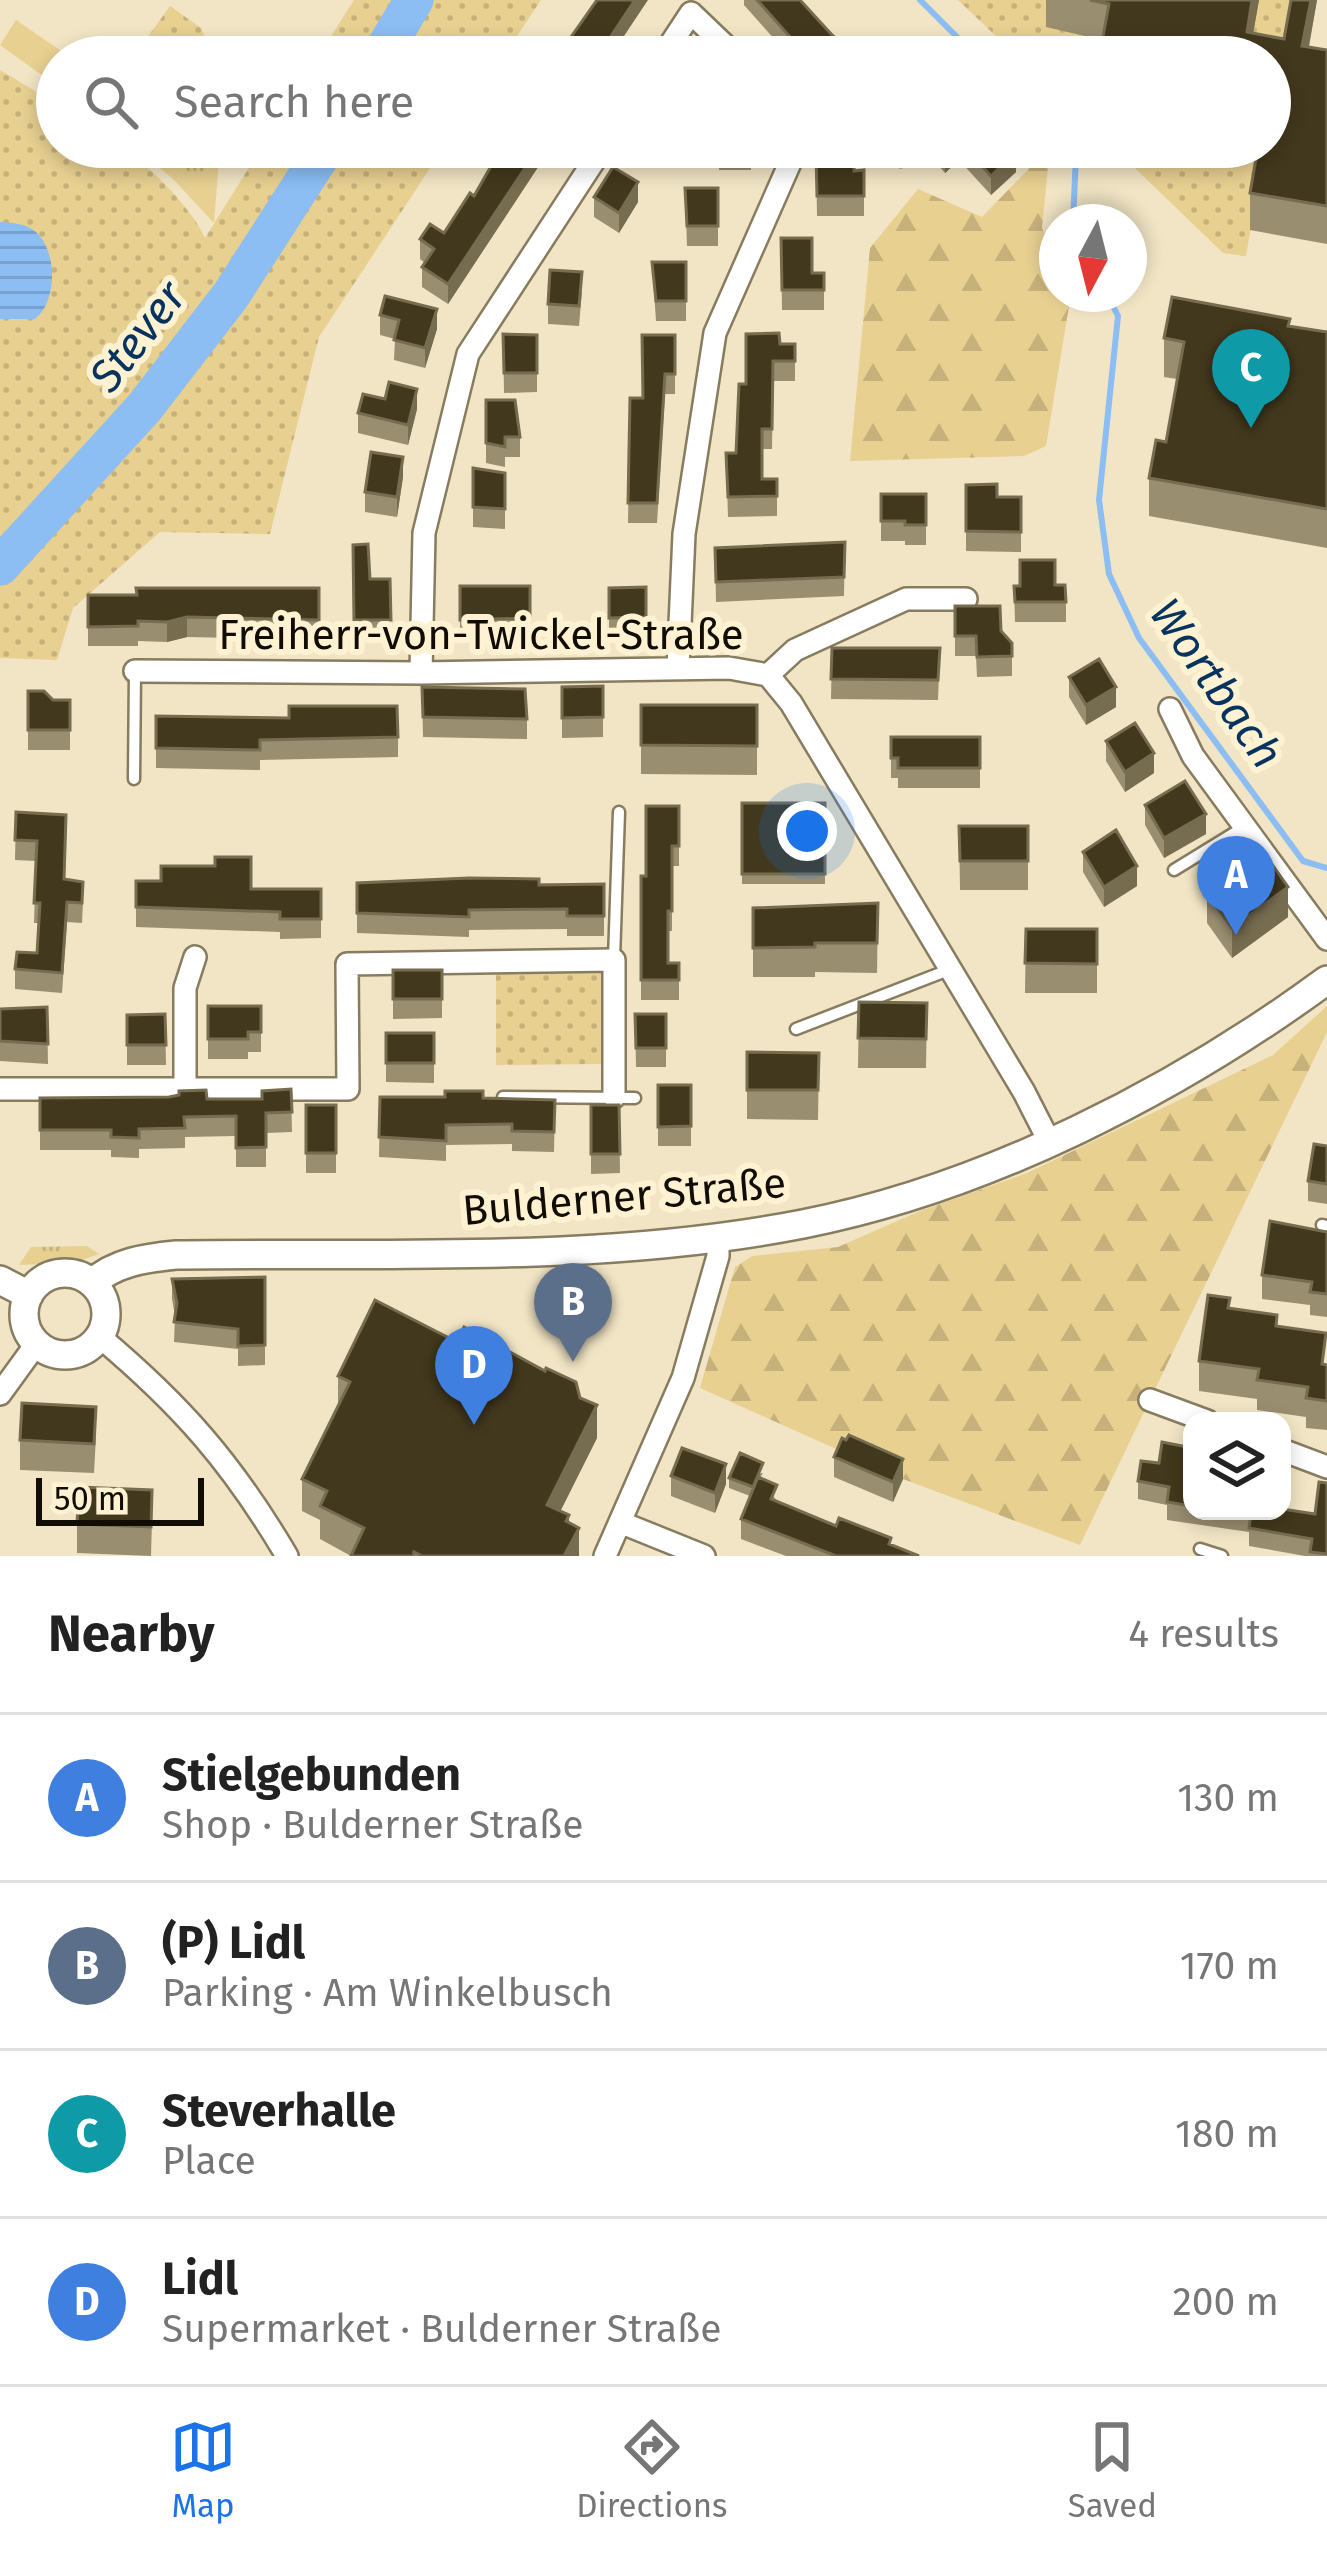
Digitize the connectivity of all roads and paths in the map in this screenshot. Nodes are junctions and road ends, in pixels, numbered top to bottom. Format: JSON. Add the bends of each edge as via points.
{"nodes":[{"id":1,"x":691,"y":6,"type":"edge"},
{"id":2,"x":674,"y":36,"type":"edge"},
{"id":3,"x":717,"y":36,"type":"edge"},
{"id":4,"x":589,"y":168,"type":"edge"},
{"id":5,"x":788,"y":168,"type":"edge"},
{"id":6,"x":966,"y":599,"type":"dead end"},
{"id":7,"x":678,"y":669,"type":"junction"},
{"id":8,"x":135,"y":671,"type":"joint"},
{"id":9,"x":421,"y":673,"type":"junction"},
{"id":10,"x":768,"y":675,"type":"junction"},
{"id":11,"x":1170,"y":709,"type":"dead end"},
{"id":12,"x":134,"y":779,"type":"dead end"},
{"id":13,"x":619,"y":812,"type":"dead end"},
{"id":14,"x":1244,"y":826,"type":"junction"},
{"id":15,"x":1174,"y":870,"type":"dead end"},
{"id":16,"x":1327,"y":940,"type":"edge"},
{"id":17,"x":195,"y":957,"type":"dead end"},
{"id":18,"x":614,"y":960,"type":"junction"},
{"id":19,"x":951,"y":969,"type":"junction"},
{"id":20,"x":1327,"y":980,"type":"edge"},
{"id":21,"x":796,"y":1029,"type":"dead end"},
{"id":22,"x":0,"y":1089,"type":"edge"},
{"id":23,"x":184,"y":1089,"type":"junction"},
{"id":24,"x":503,"y":1097,"type":"edge"},
{"id":25,"x":625,"y":1098,"type":"joint"},
{"id":26,"x":1049,"y":1141,"type":"junction"},
{"id":27,"x":718,"y":1238,"type":"junction"},
{"id":28,"x":0,"y":1280,"type":"edge"},
{"id":29,"x":92,"y":1283,"type":"junction"},
{"id":30,"x":29,"y":1295,"type":"junction"},
{"id":31,"x":100,"y":1336,"type":"junction"},
{"id":32,"x":37,"y":1343,"type":"junction"},
{"id":33,"x":0,"y":1394,"type":"edge"},
{"id":34,"x":1150,"y":1400,"type":"dead end"},
{"id":35,"x":1183,"y":1412,"type":"edge"},
{"id":36,"x":1291,"y":1453,"type":"edge"},
{"id":37,"x":1327,"y":1467,"type":"edge"},
{"id":38,"x":622,"y":1523,"type":"junction"},
{"id":39,"x":1200,"y":1549,"type":"dead end"},
{"id":40,"x":286,"y":1556,"type":"edge"},
{"id":41,"x":605,"y":1556,"type":"edge"},
{"id":42,"x":704,"y":1556,"type":"edge"},
{"id":43,"x":1222,"y":1556,"type":"edge"}],
"edges":[{"from":1,"to":2,"type":"street"},
{"from":1,"to":3,"type":"street"},
{"from":4,"to":9,"type":"street","via":[[468,354],[424,533]]},
{"from":5,"to":7,"type":"street","via":[[716,333],[684,534]]},
{"from":6,"to":10,"type":"street","via":[[905,599],[795,650]]},
{"from":7,"to":9,"type":"street","name":"Freiherr-von-Twickel-Straße"},
{"from":7,"to":10,"type":"street","name":"Freiherr-von-Twickel-Straße"},
{"from":8,"to":9,"type":"street","name":"Freiherr-von-Twickel-Straße"},
{"from":8,"to":12,"type":"lane"},
{"from":10,"to":19,"type":"street","name":"Freiherr-von-Twickel-Straße"},
{"from":11,"to":14,"type":"street"},
{"from":13,"to":18,"type":"lane"},
{"from":14,"to":15,"type":"lane"},
{"from":14,"to":16,"type":"street"},
{"from":17,"to":23,"type":"street","via":[[185,988]]},
{"from":18,"to":23,"type":"street","via":[[347,964],[347,1089]]},
{"from":18,"to":25,"type":"street"},
{"from":19,"to":21,"type":"lane"},
{"from":19,"to":26,"type":"street","name":"Freiherr-von-Twickel-Straße"},
{"from":20,"to":26,"type":"street","name":"Bulderner Straße","via":[[1170,1082]]},
{"from":22,"to":23,"type":"street"},
{"from":24,"to":25,"type":"lane"},
{"from":26,"to":27,"type":"street","name":"Bulderner Straße","via":[[896,1200]]},
{"from":27,"to":29,"type":"street","name":"Bulderner Straße","via":[[513,1252],[176,1255],[142,1258]]},
{"from":27,"to":38,"type":"street","via":[[683,1378]]},
{"from":28,"to":30,"type":"street"},
{"from":29,"to":30,"type":"street","via":[[57,1274]]},
{"from":29,"to":31,"type":"street","via":[[106,1312]]},
{"from":30,"to":32,"type":"street","via":[[25,1322]]},
{"from":31,"to":32,"type":"street","via":[[68,1355]]},
{"from":31,"to":40,"type":"street","via":[[202,1432]]},
{"from":32,"to":33,"type":"street"},
{"from":34,"to":35,"type":"street"},
{"from":36,"to":37,"type":"street"},
{"from":38,"to":41,"type":"street"},
{"from":38,"to":42,"type":"street"},
{"from":39,"to":43,"type":"lane"}]}
